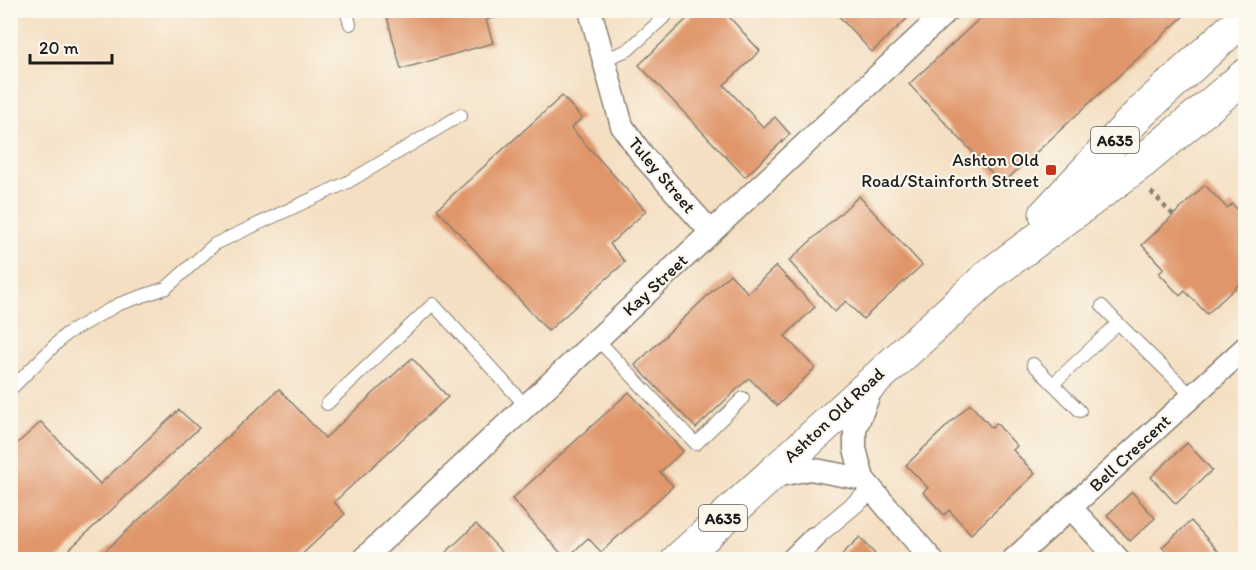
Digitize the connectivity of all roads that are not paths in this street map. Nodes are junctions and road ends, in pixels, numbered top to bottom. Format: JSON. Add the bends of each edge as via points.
{"nodes":[{"id":1,"x":346,"y":10,"type":"edge"},
{"id":2,"x":590,"y":10,"type":"edge"},
{"id":3,"x":672,"y":10,"type":"edge"},
{"id":4,"x":948,"y":10,"type":"edge"},
{"id":5,"x":1245,"y":16,"type":"edge"},
{"id":6,"x":350,"y":24,"type":"dead end"},
{"id":7,"x":605,"y":59,"type":"junction"},
{"id":8,"x":1245,"y":75,"type":"edge"},
{"id":9,"x":461,"y":115,"type":"dead end"},
{"id":10,"x":711,"y":232,"type":"junction"},
{"id":11,"x":992,"y":273,"type":"junction"},
{"id":12,"x":1102,"y":306,"type":"dead end"},
{"id":13,"x":1118,"y":322,"type":"junction"},
{"id":14,"x":597,"y":339,"type":"junction"},
{"id":15,"x":1245,"y":346,"type":"edge"},
{"id":16,"x":1033,"y":364,"type":"dead end"},
{"id":17,"x":876,"y":377,"type":"junction"},
{"id":18,"x":1053,"y":384,"type":"junction"},
{"id":19,"x":10,"y":390,"type":"edge"},
{"id":20,"x":1192,"y":396,"type":"junction"},
{"id":21,"x":743,"y":398,"type":"dead end"},
{"id":22,"x":327,"y":404,"type":"dead end"},
{"id":23,"x":526,"y":406,"type":"junction"},
{"id":24,"x":1080,"y":411,"type":"dead end"},
{"id":25,"x":767,"y":477,"type":"junction"},
{"id":26,"x":867,"y":485,"type":"junction"},
{"id":27,"x":1071,"y":508,"type":"junction"},
{"id":28,"x":814,"y":538,"type":"joint"},
{"id":29,"x":362,"y":560,"type":"edge"},
{"id":30,"x":678,"y":560,"type":"edge"},
{"id":31,"x":792,"y":560,"type":"edge"},
{"id":32,"x":932,"y":560,"type":"edge"},
{"id":33,"x":1013,"y":560,"type":"edge"},
{"id":34,"x":1119,"y":560,"type":"edge"}],
"edges":[{"from":1,"to":6,"type":"lane"},
{"from":2,"to":7,"type":"street","name":"Tuley Street"},
{"from":3,"to":7,"type":"lane","via":[[628,50]]},
{"from":4,"to":10,"type":"street","name":"Kay Street"},
{"from":5,"to":11,"type":"highway","name":"Ashton Old Road","number":"A635","via":[[1142,111]]},
{"from":7,"to":10,"type":"street","name":"Tuley Street","via":[[622,126],[644,157]]},
{"from":8,"to":11,"type":"highway","name":"Ashton Old Road","number":"A635","via":[[1142,162]]},
{"from":9,"to":19,"type":"lane","via":[[348,182],[215,244],[166,288],[119,304],[66,334]]},
{"from":10,"to":14,"type":"street","name":"Kay Street"},
{"from":11,"to":17,"type":"highway","name":"Ashton Old Road","number":"A635"},
{"from":12,"to":13,"type":"lane"},
{"from":13,"to":18,"type":"lane"},
{"from":13,"to":20,"type":"lane"},
{"from":14,"to":21,"type":"lane","via":[[696,444]]},
{"from":14,"to":23,"type":"street","name":"Kay Street"},
{"from":15,"to":20,"type":"street","name":"Bell Crescent"},
{"from":16,"to":18,"type":"lane"},
{"from":17,"to":25,"type":"highway","name":"Ashton Old Road","number":"A635"},
{"from":17,"to":26,"type":"street","via":[[855,429],[855,449]]},
{"from":18,"to":24,"type":"lane"},
{"from":20,"to":27,"type":"street","name":"Bell Crescent"},
{"from":22,"to":23,"type":"lane","via":[[433,304]]},
{"from":23,"to":29,"type":"street","name":"Kay Street"},
{"from":25,"to":26,"type":"street","via":[[810,470]]},
{"from":25,"to":30,"type":"highway","name":"Ashton Old Road","number":"A635"},
{"from":26,"to":28,"type":"street"},
{"from":26,"to":32,"type":"street"},
{"from":27,"to":33,"type":"street","name":"Bell Crescent"},
{"from":27,"to":34,"type":"street"},
{"from":28,"to":31,"type":"street"}]}
